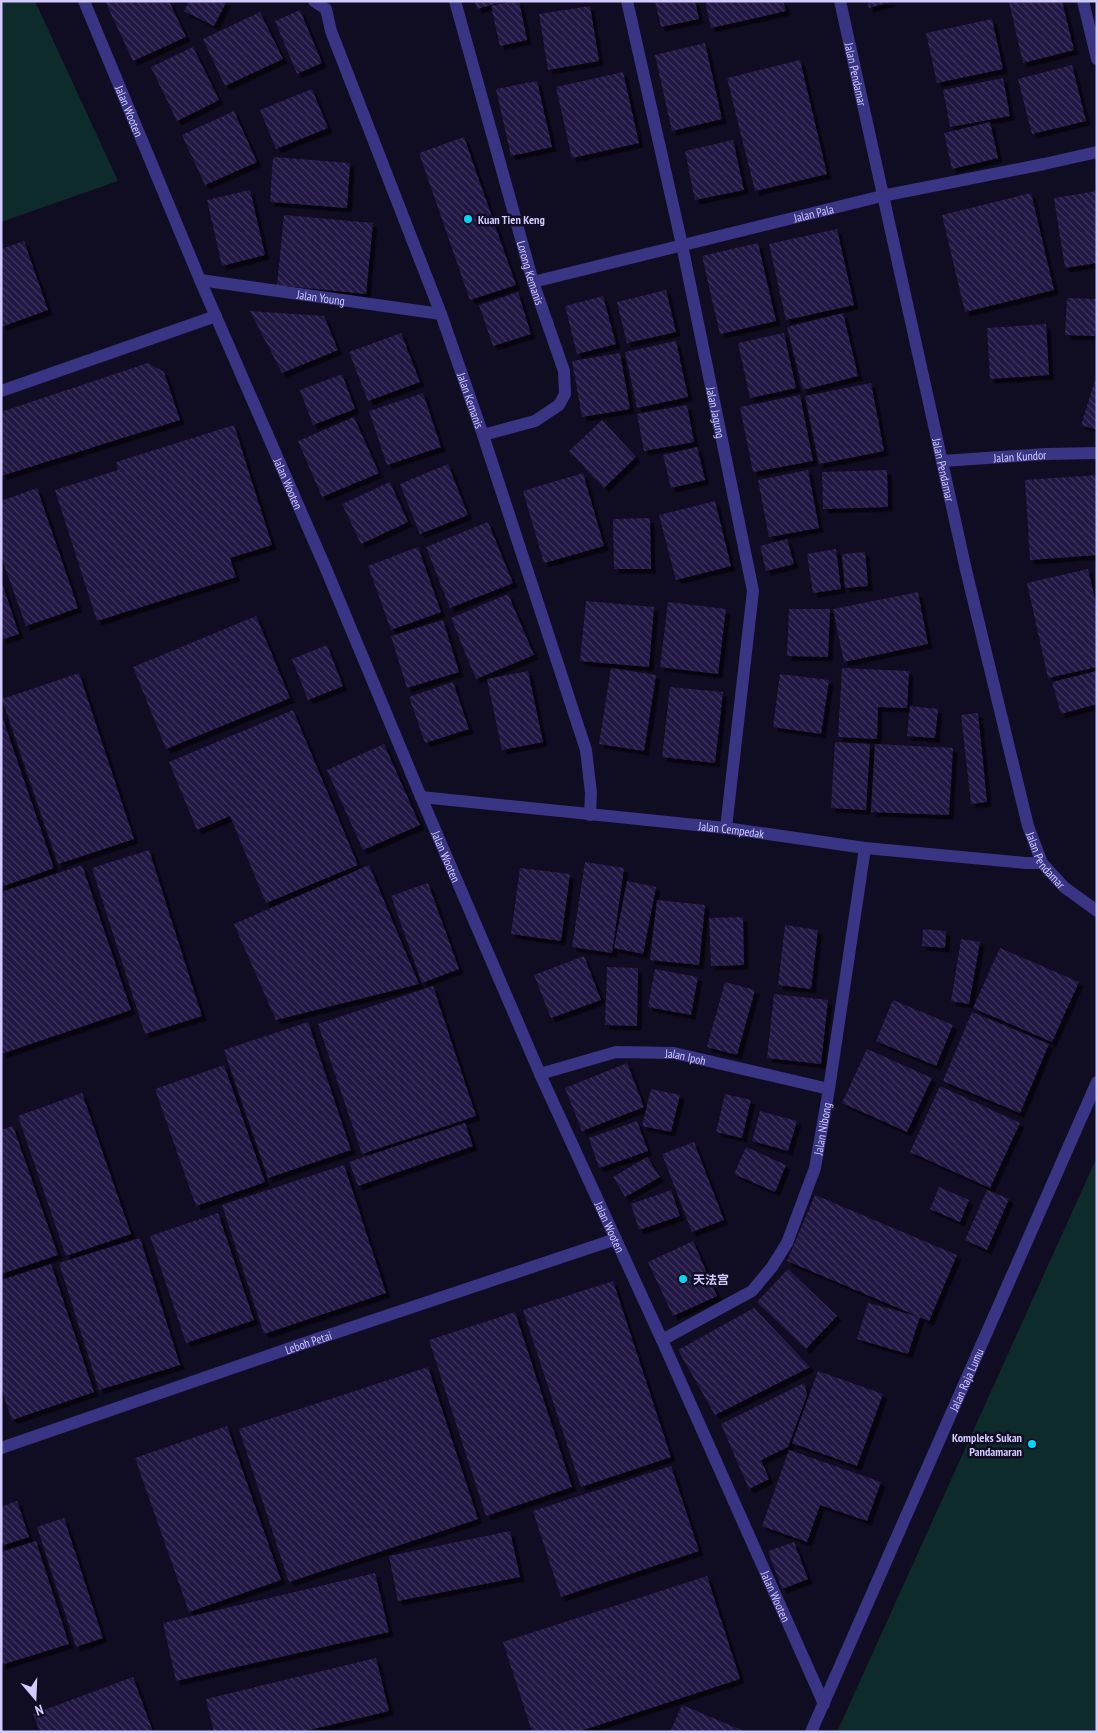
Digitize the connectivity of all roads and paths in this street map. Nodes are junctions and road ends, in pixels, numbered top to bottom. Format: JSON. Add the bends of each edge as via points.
{"nodes":[{"id":1,"x":84,"y":1,"type":"edge"},
{"id":2,"x":314,"y":1,"type":"edge"},
{"id":3,"x":455,"y":1,"type":"edge"},
{"id":4,"x":627,"y":1,"type":"edge"},
{"id":5,"x":840,"y":1,"type":"edge"},
{"id":6,"x":1083,"y":1,"type":"edge"},
{"id":7,"x":330,"y":5,"type":"edge"},
{"id":8,"x":1097,"y":59,"type":"edge"},
{"id":9,"x":1097,"y":152,"type":"edge"},
{"id":10,"x":882,"y":196,"type":"junction"},
{"id":11,"x":682,"y":245,"type":"junction"},
{"id":12,"x":200,"y":280,"type":"junction"},
{"id":13,"x":533,"y":282,"type":"junction"},
{"id":14,"x":441,"y":314,"type":"junction"},
{"id":15,"x":216,"y":316,"type":"junction"},
{"id":16,"x":1,"y":391,"type":"edge"},
{"id":17,"x":483,"y":435,"type":"junction"},
{"id":18,"x":1097,"y":453,"type":"edge"},
{"id":19,"x":942,"y":461,"type":"junction"},
{"id":20,"x":421,"y":797,"type":"junction"},
{"id":21,"x":590,"y":815,"type":"junction"},
{"id":22,"x":726,"y":828,"type":"junction"},
{"id":23,"x":865,"y":848,"type":"junction"},
{"id":24,"x":1042,"y":862,"type":"junction"},
{"id":25,"x":1097,"y":911,"type":"edge"},
{"id":26,"x":540,"y":1074,"type":"junction"},
{"id":27,"x":1097,"y":1082,"type":"edge"},
{"id":28,"x":829,"y":1089,"type":"junction"},
{"id":29,"x":616,"y":1239,"type":"junction"},
{"id":30,"x":662,"y":1340,"type":"junction"},
{"id":31,"x":1,"y":1448,"type":"edge"},
{"id":32,"x":824,"y":1704,"type":"junction"},
{"id":33,"x":811,"y":1732,"type":"edge"}],
"edges":[{"from":1,"to":12,"type":"street","name":"Jalan Wooten"},
{"from":2,"to":7,"type":"street","name":"Jalan Kemanis"},
{"from":3,"to":13,"type":"street","name":"Lorong Kemanis"},
{"from":4,"to":11,"type":"street","name":"Jalan Jagung"},
{"from":5,"to":10,"type":"street","name":"Jalan Pendamar"},
{"from":6,"to":8,"type":"street"},
{"from":7,"to":14,"type":"street","name":"Jalan Kemanis","via":[[331,32]]},
{"from":9,"to":10,"type":"street","name":"Jalan Pala"},
{"from":10,"to":11,"type":"street","name":"Jalan Pala"},
{"from":10,"to":19,"type":"street","name":"Jalan Pendamar"},
{"from":11,"to":13,"type":"street","name":"Jalan Pala"},
{"from":11,"to":22,"type":"street","name":"Jalan Jagung","via":[[753,591]]},
{"from":12,"to":14,"type":"street","name":"Jalan Young"},
{"from":12,"to":15,"type":"street","name":"Jalan Wooten"},
{"from":13,"to":17,"type":"street","name":"Lorong Kemanis","via":[[564,372],[565,394],[559,405],[536,421]]},
{"from":14,"to":17,"type":"street","name":"Jalan Kemanis"},
{"from":15,"to":16,"type":"street"},
{"from":15,"to":20,"type":"street","name":"Jalan Wooten"},
{"from":17,"to":21,"type":"street","name":"Jalan Kemanis","via":[[586,750]]},
{"from":18,"to":19,"type":"street","name":"Jalan Kundor"},
{"from":19,"to":24,"type":"street","name":"Jalan Pendamar","via":[[1019,792]]},
{"from":20,"to":21,"type":"street","name":"Jalan Cempedak"},
{"from":20,"to":26,"type":"street","name":"Jalan Wooten"},
{"from":21,"to":22,"type":"street","name":"Jalan Cempedak"},
{"from":22,"to":23,"type":"street","name":"Jalan Cempedak"},
{"from":23,"to":24,"type":"street","name":"Jalan Cempedak"},
{"from":23,"to":28,"type":"street","name":"Jalan Nibong"},
{"from":24,"to":25,"type":"street","name":"Jalan Pendamar","via":[[1064,887]]},
{"from":26,"to":28,"type":"street","name":"Jalan Ipoh","via":[[616,1052],[674,1053]]},
{"from":26,"to":29,"type":"street","name":"Jalan Wooten"},
{"from":27,"to":32,"type":"street","name":"Jalan Raja Lumu"},
{"from":28,"to":30,"type":"street","name":"Jalan Nibong","via":[[815,1168],[787,1243],[772,1267],[752,1291]]},
{"from":29,"to":30,"type":"street","name":"Jalan Wooten"},
{"from":29,"to":31,"type":"street","name":"Leboh Petai"},
{"from":30,"to":32,"type":"street","name":"Jalan Wooten"},
{"from":32,"to":33,"type":"street","name":"Jalan Raja Lumu"}]}
